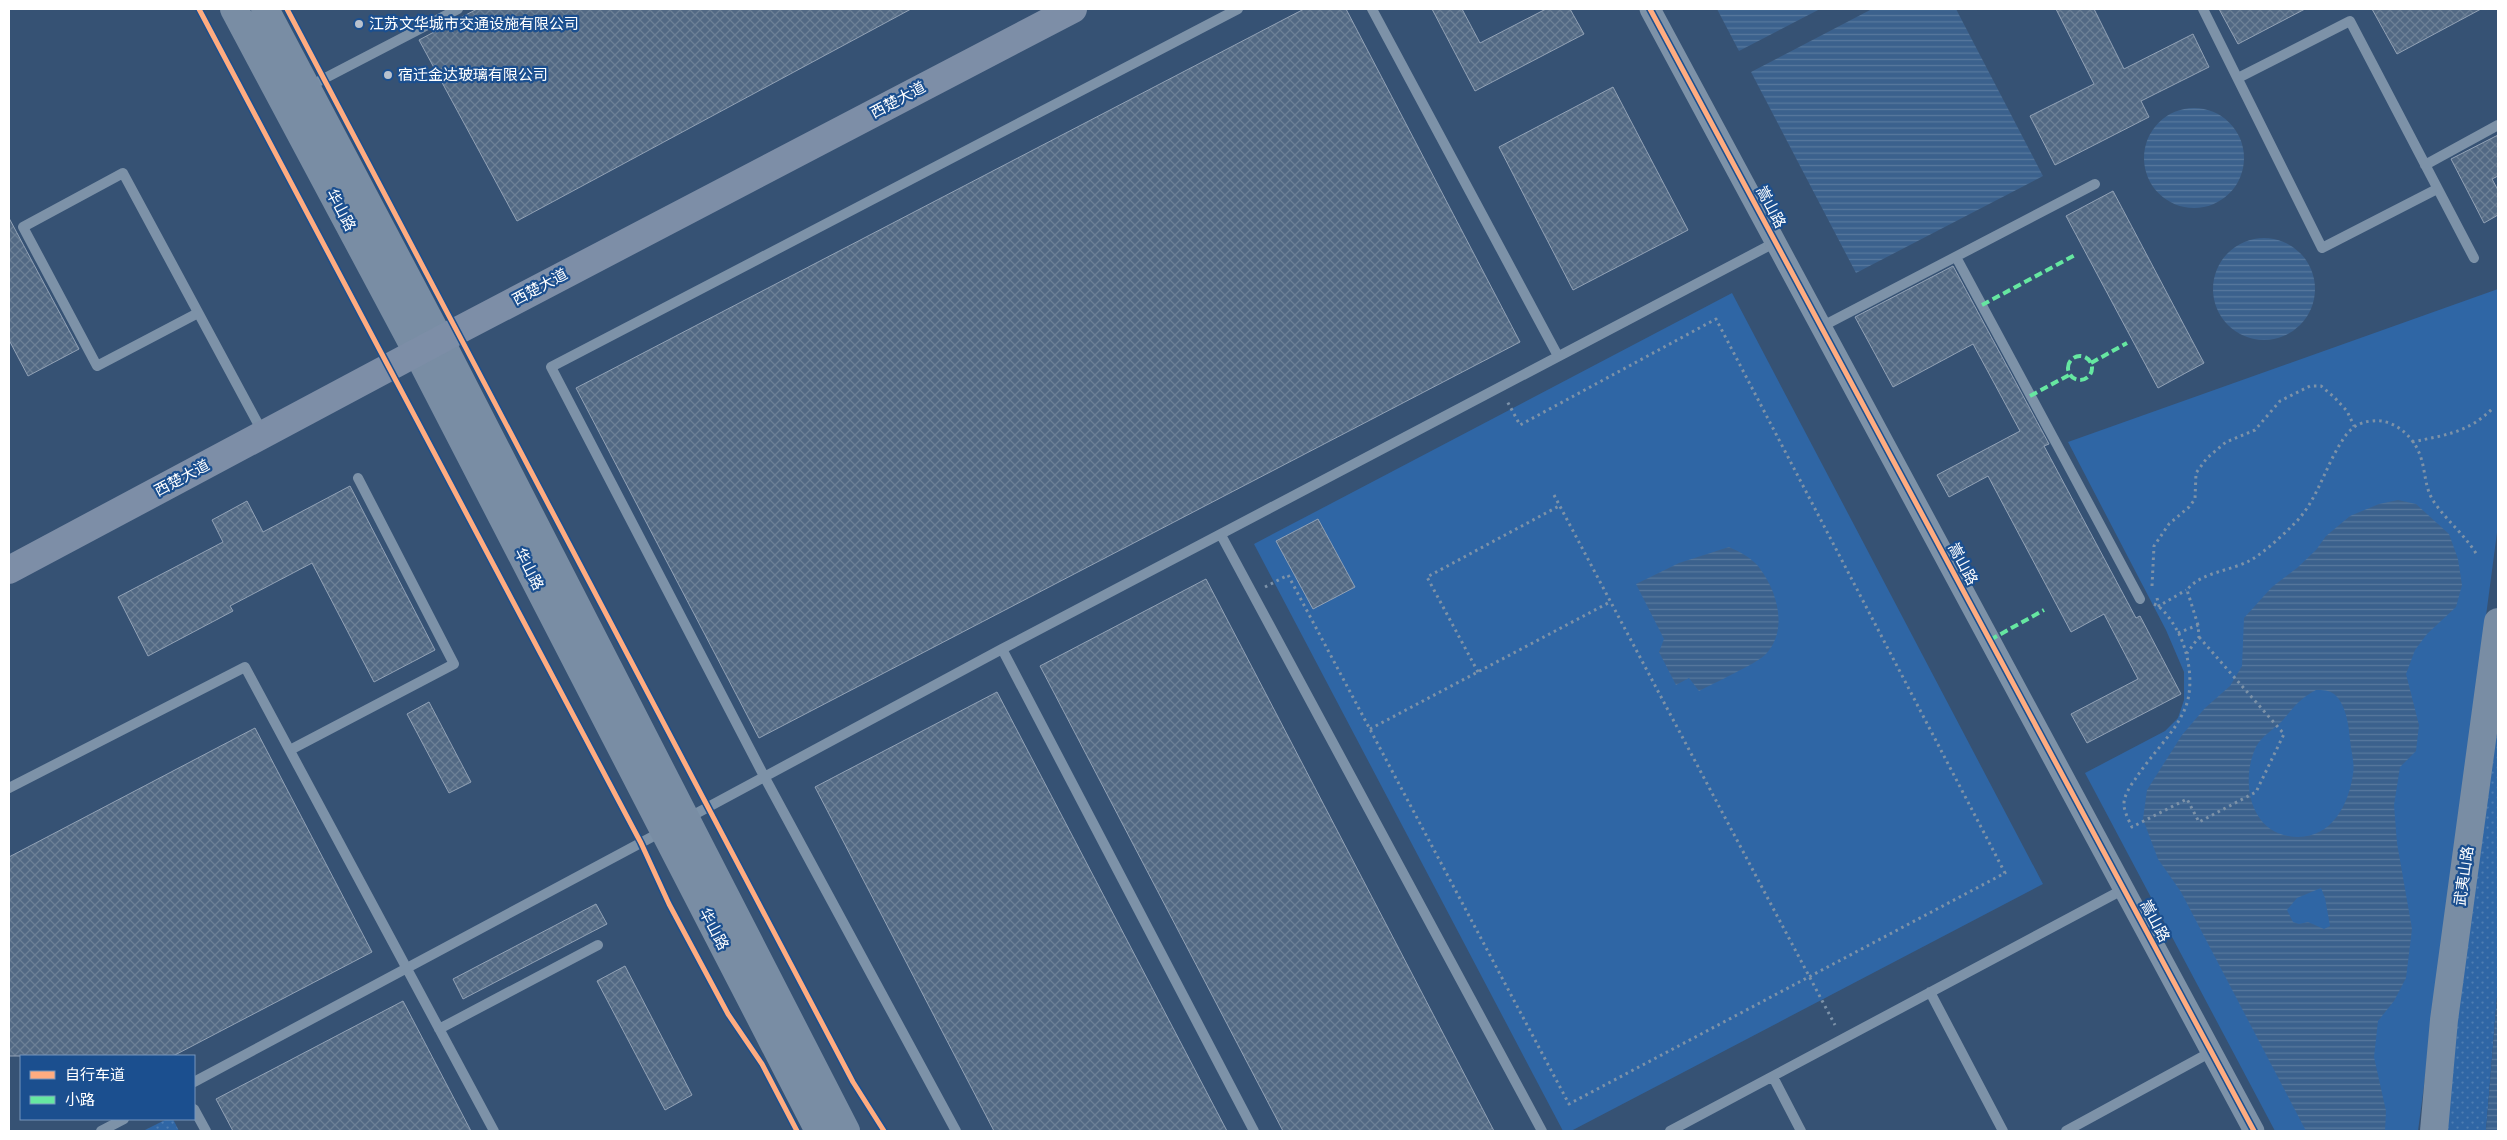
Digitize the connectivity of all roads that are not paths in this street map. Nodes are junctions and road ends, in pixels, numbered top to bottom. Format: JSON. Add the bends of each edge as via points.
{"nodes":[{"id":1,"x":234,"y":9,"type":"edge"},
{"id":2,"x":265,"y":9,"type":"edge"},
{"id":3,"x":458,"y":9,"type":"edge"},
{"id":4,"x":1073,"y":9,"type":"edge"},
{"id":5,"x":1238,"y":9,"type":"edge"},
{"id":6,"x":1372,"y":9,"type":"edge"},
{"id":7,"x":1650,"y":9,"type":"edge"},
{"id":8,"x":2203,"y":9,"type":"edge"},
{"id":9,"x":2238,"y":78,"type":"junction"},
{"id":10,"x":294,"y":94,"type":"junction"},
{"id":11,"x":2498,"y":125,"type":"edge"},
{"id":12,"x":2425,"y":165,"type":"junction"},
{"id":13,"x":2095,"y":184,"type":"dead end"},
{"id":14,"x":2437,"y":189,"type":"junction"},
{"id":15,"x":1776,"y":242,"type":"junction"},
{"id":16,"x":1956,"y":257,"type":"junction"},
{"id":17,"x":2474,"y":258,"type":"dead end"},
{"id":18,"x":198,"y":313,"type":"junction"},
{"id":19,"x":1822,"y":327,"type":"junction"},
{"id":20,"x":428,"y":346,"type":"junction"},
{"id":21,"x":1558,"y":356,"type":"junction"},
{"id":22,"x":263,"y":434,"type":"junction"},
{"id":23,"x":358,"y":478,"type":"dead end"},
{"id":24,"x":1221,"y":535,"type":"junction"},
{"id":25,"x":9,"y":570,"type":"edge"},
{"id":26,"x":2140,"y":599,"type":"road end"},
{"id":27,"x":2498,"y":622,"type":"edge"},
{"id":28,"x":1002,"y":649,"type":"junction"},
{"id":29,"x":290,"y":750,"type":"junction"},
{"id":30,"x":765,"y":778,"type":"junction"},
{"id":31,"x":9,"y":788,"type":"edge"},
{"id":32,"x":674,"y":825,"type":"junction"},
{"id":33,"x":2124,"y":889,"type":"junction"},
{"id":34,"x":598,"y":945,"type":"dead end"},
{"id":35,"x":406,"y":968,"type":"junction"},
{"id":36,"x":1930,"y":992,"type":"junction"},
{"id":37,"x":439,"y":1029,"type":"junction"},
{"id":38,"x":2211,"y":1052,"type":"junction"},
{"id":39,"x":1773,"y":1076,"type":"junction"},
{"id":40,"x":195,"y":1081,"type":"edge"},
{"id":41,"x":195,"y":1111,"type":"edge"},
{"id":42,"x":122,"y":1120,"type":"edge"},
{"id":43,"x":101,"y":1131,"type":"edge"},
{"id":44,"x":206,"y":1131,"type":"edge"},
{"id":45,"x":494,"y":1131,"type":"edge"},
{"id":46,"x":820,"y":1131,"type":"edge"},
{"id":47,"x":846,"y":1131,"type":"edge"},
{"id":48,"x":956,"y":1131,"type":"edge"},
{"id":49,"x":1254,"y":1131,"type":"edge"},
{"id":50,"x":1542,"y":1131,"type":"edge"},
{"id":51,"x":1670,"y":1131,"type":"edge"},
{"id":52,"x":1801,"y":1131,"type":"edge"},
{"id":53,"x":2003,"y":1131,"type":"edge"},
{"id":54,"x":2066,"y":1131,"type":"edge"},
{"id":55,"x":2254,"y":1131,"type":"edge"},
{"id":56,"x":2434,"y":1131,"type":"edge"}],
"edges":[{"from":1,"to":10,"type":"street","name":"华山路"},
{"from":2,"to":10,"type":"street","name":"华山路"},
{"from":3,"to":10,"type":"lane"},
{"from":4,"to":20,"type":"main road","name":"西楚大道"},
{"from":5,"to":30,"type":"lane","via":[[551,367]]},
{"from":6,"to":21,"type":"lane"},
{"from":7,"to":15,"type":"street","name":"嵩山路"},
{"from":8,"to":9,"type":"lane"},
{"from":9,"to":12,"type":"lane","via":[[2350,21]]},
{"from":9,"to":14,"type":"lane","via":[[2322,248]]},
{"from":10,"to":20,"type":"street","name":"华山路"},
{"from":11,"to":12,"type":"lane"},
{"from":12,"to":14,"type":"lane"},
{"from":13,"to":16,"type":"lane"},
{"from":14,"to":17,"type":"lane"},
{"from":15,"to":19,"type":"street","name":"嵩山路"},
{"from":15,"to":21,"type":"lane"},
{"from":16,"to":19,"type":"lane"},
{"from":16,"to":26,"type":"lane"},
{"from":18,"to":18,"type":"lane","via":[[122,173],[23,227],[97,366]]},
{"from":18,"to":22,"type":"lane"},
{"from":19,"to":33,"type":"street","name":"嵩山路"},
{"from":20,"to":22,"type":"main road","name":"西楚大道"},
{"from":20,"to":32,"type":"street","name":"华山路"},
{"from":21,"to":24,"type":"lane"},
{"from":22,"to":25,"type":"main road","name":"西楚大道"},
{"from":23,"to":29,"type":"lane","via":[[454,664]]},
{"from":24,"to":28,"type":"lane"},
{"from":24,"to":50,"type":"lane"},
{"from":27,"to":56,"type":"street","name":"武夷山路","via":[[2444,1020]]},
{"from":28,"to":30,"type":"lane"},
{"from":28,"to":49,"type":"lane"},
{"from":29,"to":31,"type":"lane","via":[[246,667]]},
{"from":29,"to":35,"type":"lane"},
{"from":30,"to":32,"type":"lane"},
{"from":30,"to":48,"type":"lane"},
{"from":32,"to":35,"type":"lane"},
{"from":32,"to":46,"type":"street","name":"华山路"},
{"from":32,"to":47,"type":"street","name":"华山路"},
{"from":33,"to":36,"type":"lane"},
{"from":33,"to":38,"type":"street","name":"嵩山路"},
{"from":34,"to":37,"type":"lane"},
{"from":35,"to":37,"type":"lane"},
{"from":35,"to":40,"type":"lane"},
{"from":36,"to":39,"type":"lane"},
{"from":36,"to":53,"type":"lane"},
{"from":37,"to":45,"type":"lane"},
{"from":38,"to":54,"type":"lane"},
{"from":38,"to":55,"type":"street","name":"嵩山路"},
{"from":39,"to":51,"type":"lane"},
{"from":39,"to":52,"type":"lane"},
{"from":41,"to":44,"type":"lane"},
{"from":42,"to":43,"type":"lane"}]}
